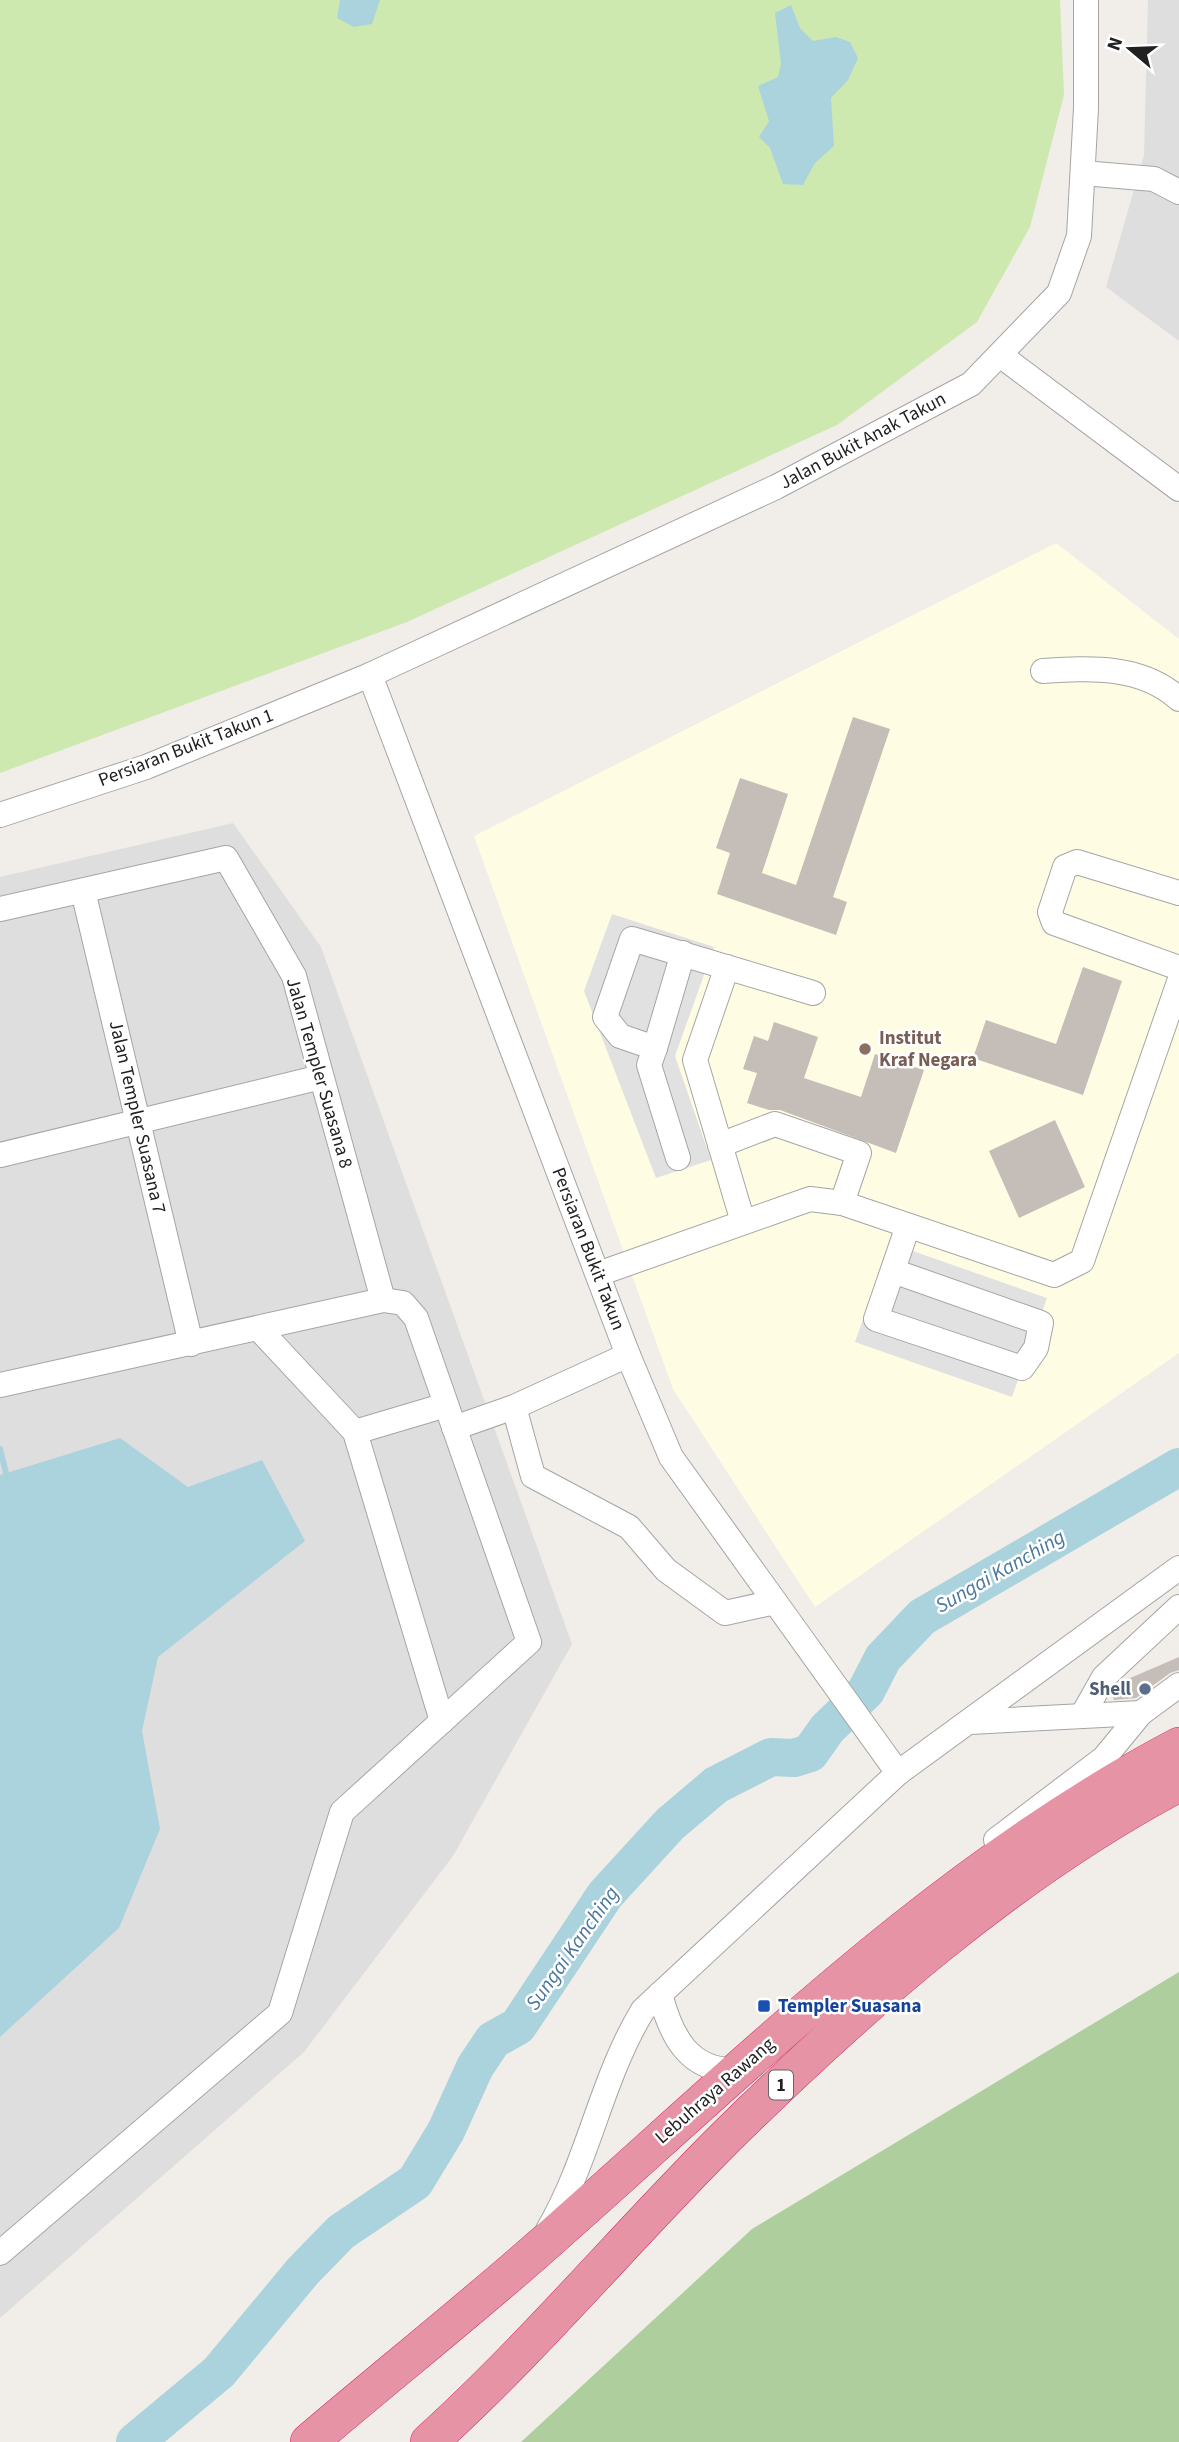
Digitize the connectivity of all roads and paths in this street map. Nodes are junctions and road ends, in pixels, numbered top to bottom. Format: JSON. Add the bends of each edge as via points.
{"nodes":[{"id":1,"x":1086,"y":0,"type":"edge"},
{"id":2,"x":1083,"y":173,"type":"junction"},
{"id":3,"x":1179,"y":192,"type":"edge"},
{"id":4,"x":1000,"y":355,"type":"junction"},
{"id":5,"x":1179,"y":489,"type":"edge"},
{"id":6,"x":1043,"y":671,"type":"dead end"},
{"id":7,"x":370,"y":675,"type":"junction"},
{"id":8,"x":1179,"y":699,"type":"edge"},
{"id":9,"x":0,"y":815,"type":"edge"},
{"id":10,"x":83,"y":891,"type":"junction"},
{"id":11,"x":1179,"y":893,"type":"edge"},
{"id":12,"x":0,"y":909,"type":"edge"},
{"id":13,"x":683,"y":953,"type":"junction"},
{"id":14,"x":727,"y":967,"type":"junction"},
{"id":15,"x":1179,"y":968,"type":"edge"},
{"id":16,"x":1179,"y":982,"type":"edge"},
{"id":17,"x":813,"y":993,"type":"dead end"},
{"id":18,"x":1172,"y":1023,"type":"edge"},
{"id":19,"x":654,"y":1048,"type":"junction"},
{"id":20,"x":321,"y":1077,"type":"junction"},
{"id":21,"x":138,"y":1122,"type":"junction"},
{"id":22,"x":720,"y":1145,"type":"junction"},
{"id":23,"x":0,"y":1155,"type":"edge"},
{"id":24,"x":678,"y":1158,"type":"dead end"},
{"id":25,"x":842,"y":1203,"type":"junction"},
{"id":26,"x":743,"y":1222,"type":"junction"},
{"id":27,"x":908,"y":1226,"type":"junction"},
{"id":28,"x":893,"y":1271,"type":"junction"},
{"id":29,"x":598,"y":1273,"type":"junction"},
{"id":30,"x":383,"y":1300,"type":"junction"},
{"id":31,"x":258,"y":1328,"type":"junction"},
{"id":32,"x":191,"y":1344,"type":"junction"},
{"id":33,"x":628,"y":1355,"type":"junction"},
{"id":34,"x":2,"y":1377,"type":"edge"},
{"id":35,"x":514,"y":1407,"type":"junction"},
{"id":36,"x":450,"y":1416,"type":"junction"},
{"id":37,"x":355,"y":1432,"type":"junction"},
{"id":38,"x":1179,"y":1568,"type":"edge"},
{"id":39,"x":775,"y":1602,"type":"junction"},
{"id":40,"x":1179,"y":1607,"type":"edge"},
{"id":41,"x":1179,"y":1685,"type":"edge"},
{"id":42,"x":1141,"y":1713,"type":"junction"},
{"id":43,"x":1082,"y":1716,"type":"junction"},
{"id":44,"x":442,"y":1721,"type":"junction"},
{"id":45,"x":970,"y":1722,"type":"junction"},
{"id":46,"x":1179,"y":1746,"type":"edge"},
{"id":47,"x":898,"y":1773,"type":"junction"},
{"id":48,"x":1179,"y":1783,"type":"edge"},
{"id":49,"x":660,"y":1994,"type":"junction"},
{"id":50,"x":770,"y":2043,"type":"junction"},
{"id":51,"x":739,"y":2070,"type":"junction"},
{"id":52,"x":536,"y":2251,"type":"junction"},
{"id":53,"x":0,"y":2253,"type":"edge"},
{"id":54,"x":309,"y":2442,"type":"edge"},
{"id":55,"x":429,"y":2442,"type":"edge"}],
"edges":[{"from":1,"to":2,"type":"street","name":"Jalan Bukit Anak Takun"},
{"from":2,"to":3,"type":"street","via":[[1154,179]]},
{"from":2,"to":4,"type":"street","name":"Jalan Bukit Anak Takun","via":[[1079,236],[1059,293]]},
{"from":4,"to":5,"type":"street"},
{"from":4,"to":7,"type":"street","name":"Jalan Bukit Anak Takun","via":[[971,384],[776,487]]},
{"from":6,"to":8,"type":"street","via":[[1094,667],[1150,678]]},
{"from":7,"to":9,"type":"street","name":"Persiaran Bukit Takun 1","via":[[146,767]]},
{"from":7,"to":29,"type":"street","name":"Persiaran Bukit Takun"},
{"from":10,"to":12,"type":"street"},
{"from":10,"to":20,"type":"street","name":"Jalan Templer Suasana 8","via":[[226,858],[294,976]]},
{"from":10,"to":21,"type":"street","name":"Jalan Templer Suasana 7"},
{"from":11,"to":15,"type":"street","via":[[1077,862],[1065,867],[1050,912],[1054,923]]},
{"from":13,"to":14,"type":"street"},
{"from":13,"to":19,"type":"street"},
{"from":13,"to":19,"type":"street","via":[[632,939],[605,1017],[620,1036]]},
{"from":14,"to":17,"type":"street"},
{"from":14,"to":22,"type":"street","via":[[695,1060]]},
{"from":16,"to":18,"type":"street"},
{"from":18,"to":27,"type":"street","via":[[1082,1261],[1054,1275]]},
{"from":19,"to":24,"type":"street","via":[[649,1065]]},
{"from":20,"to":21,"type":"street"},
{"from":20,"to":30,"type":"street","name":"Jalan Templer Suasana 8"},
{"from":21,"to":23,"type":"street"},
{"from":21,"to":32,"type":"street","name":"Jalan Templer Suasana 7"},
{"from":22,"to":25,"type":"street","via":[[775,1124],[859,1153]]},
{"from":22,"to":26,"type":"street"},
{"from":25,"to":26,"type":"street","via":[[810,1199]]},
{"from":25,"to":27,"type":"street"},
{"from":26,"to":29,"type":"street"},
{"from":27,"to":28,"type":"street"},
{"from":28,"to":28,"type":"street","via":[[876,1319],[1022,1368],[1037,1348],[1041,1323]]},
{"from":29,"to":33,"type":"street","name":"Persiaran Bukit Takun"},
{"from":30,"to":31,"type":"street"},
{"from":30,"to":36,"type":"street","via":[[403,1303],[416,1318]]},
{"from":31,"to":32,"type":"street"},
{"from":31,"to":37,"type":"street"},
{"from":32,"to":34,"type":"street"},
{"from":33,"to":35,"type":"street"},
{"from":33,"to":39,"type":"street","name":"Persiaran Bukit Takun","via":[[671,1457]]},
{"from":35,"to":36,"type":"street"},
{"from":35,"to":39,"type":"street","via":[[533,1476],[628,1527],[666,1570],[725,1613]]},
{"from":36,"to":37,"type":"street"},
{"from":36,"to":44,"type":"street","via":[[529,1642]]},
{"from":37,"to":44,"type":"street"},
{"from":38,"to":45,"type":"street"},
{"from":39,"to":47,"type":"street","name":"Persiaran Bukit Takun"},
{"from":40,"to":43,"type":"street","via":[[1104,1677]]},
{"from":41,"to":42,"type":"street"},
{"from":42,"to":43,"type":"street"},
{"from":42,"to":50,"type":"street","via":[[1104,1758],[871,1934],[783,2022]]},
{"from":43,"to":45,"type":"street"},
{"from":44,"to":53,"type":"street","via":[[342,1812],[280,2013]]},
{"from":45,"to":47,"type":"street"},
{"from":46,"to":50,"type":"highway","name":"Lebuhraya Rawang","number":"1","via":[[1135,1769],[997,1860]]},
{"from":47,"to":49,"type":"street"},
{"from":48,"to":55,"type":"highway","name":"Lebuhraya Rawang","number":"1","via":[[1013,1888],[905,1971],[723,2140]]},
{"from":49,"to":51,"type":"street","via":[[669,2028],[685,2050],[720,2071]]},
{"from":49,"to":52,"type":"street","via":[[628,2034],[574,2179]]},
{"from":50,"to":51,"type":"highway","name":"Lebuhraya Rawang","number":"1"},
{"from":51,"to":52,"type":"highway","name":"Lebuhraya Rawang","number":"1"},
{"from":52,"to":54,"type":"highway","name":"Lebuhraya Rawang","number":"1"}]}
